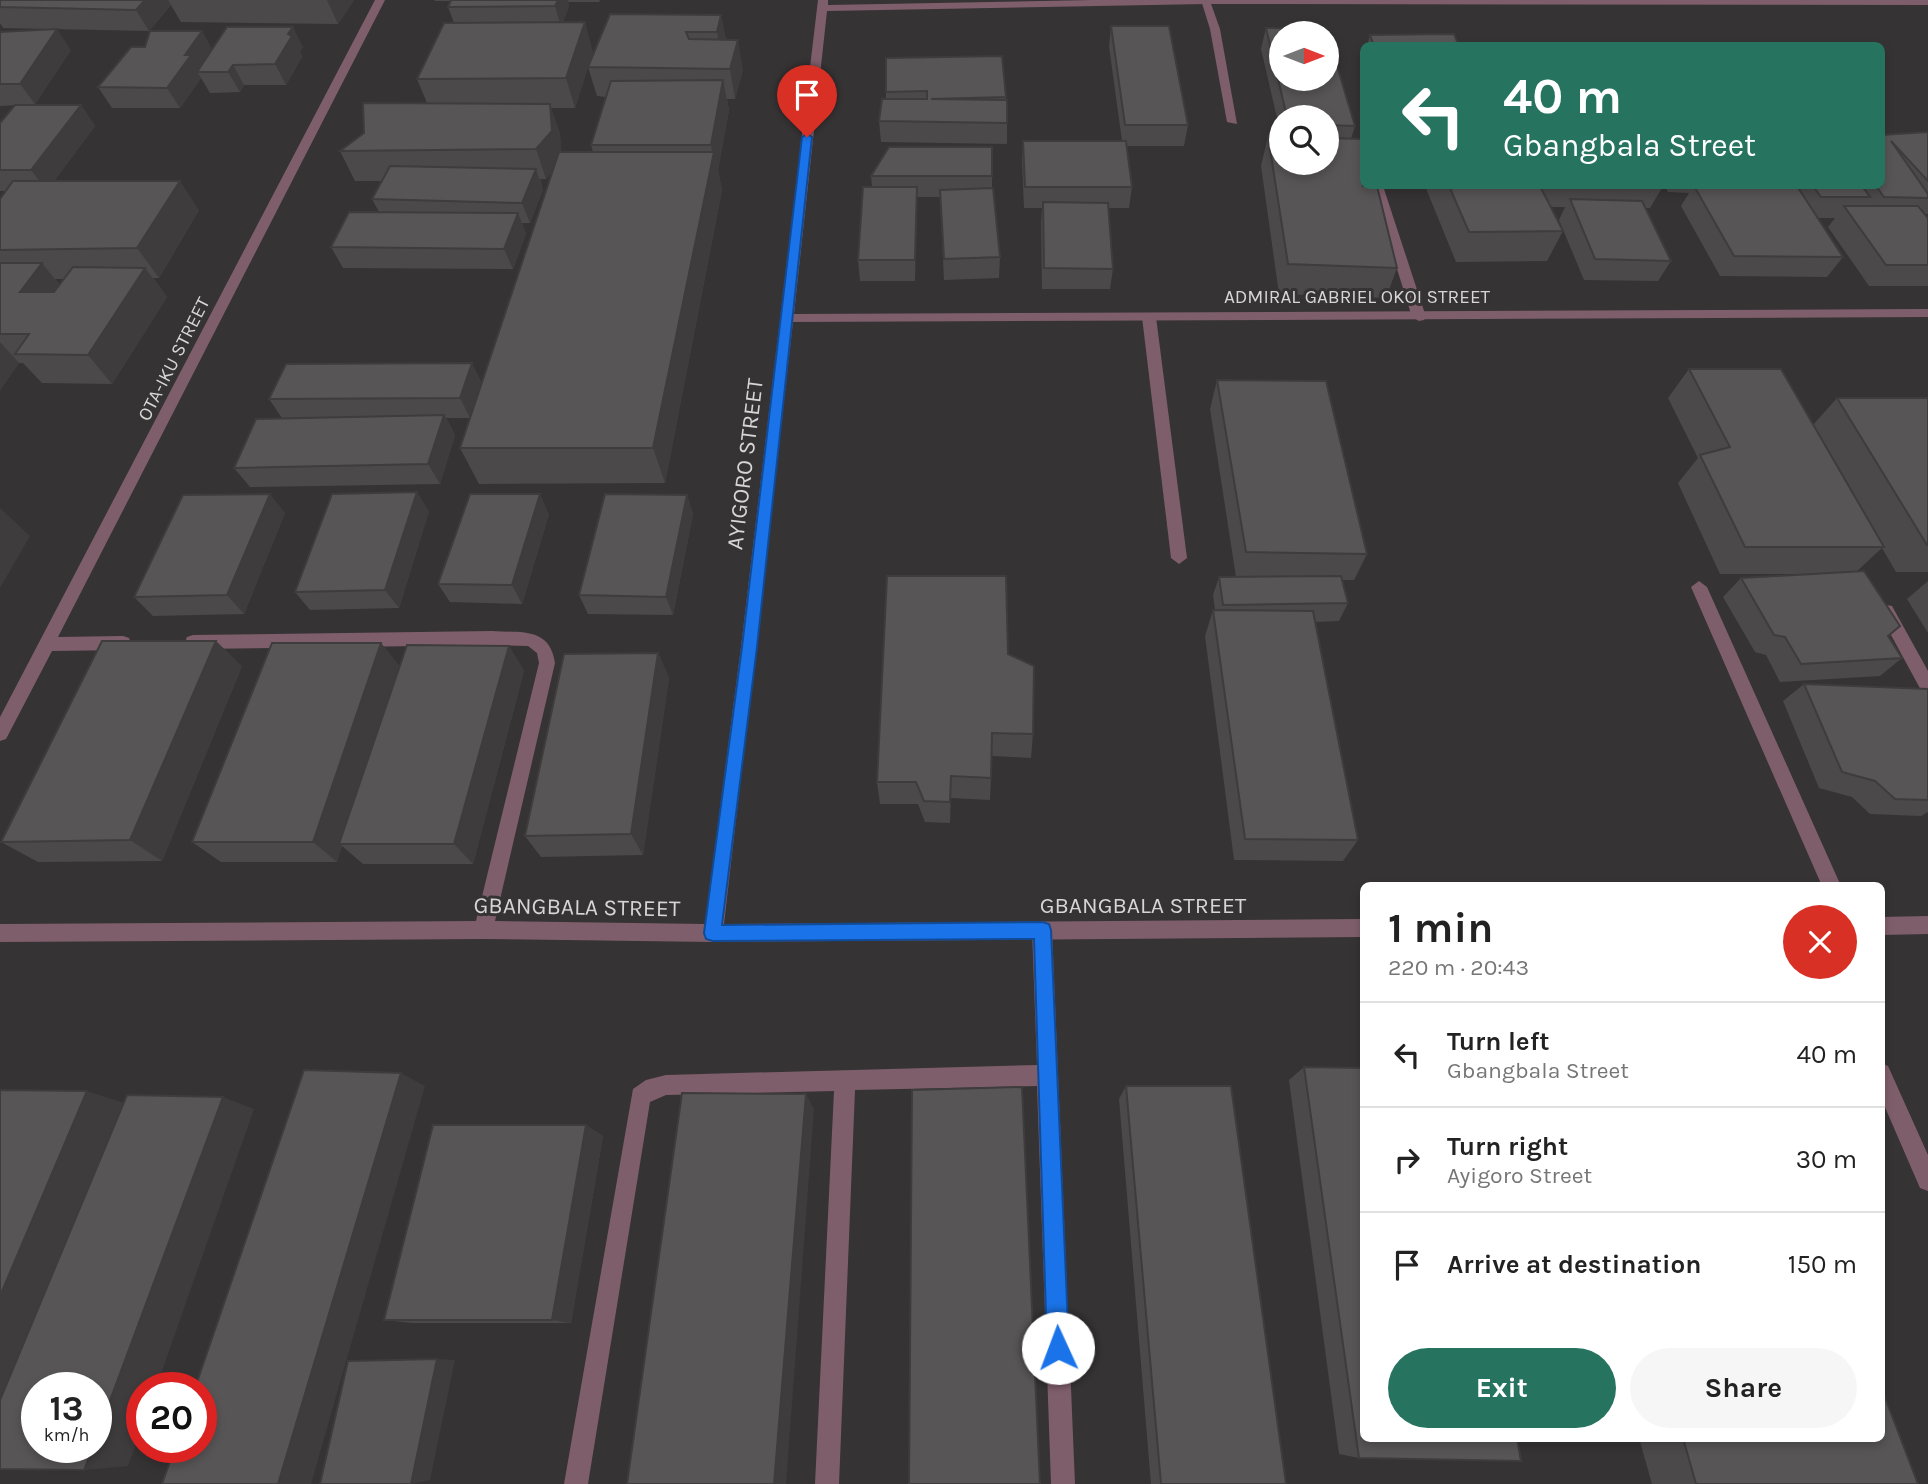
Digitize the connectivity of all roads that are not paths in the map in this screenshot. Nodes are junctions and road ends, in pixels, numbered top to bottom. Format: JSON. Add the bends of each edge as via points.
{"nodes":[{"id":1,"x":380,"y":0,"type":"edge"},
{"id":2,"x":1205,"y":1,"type":"edge"},
{"id":3,"x":1928,"y":2,"type":"edge"},
{"id":4,"x":822,"y":4,"type":"edge"},
{"id":5,"x":1233,"y":122,"type":"dead end"},
{"id":6,"x":1378,"y":189,"type":"edge"},
{"id":7,"x":1928,"y":313,"type":"edge"},
{"id":8,"x":1149,"y":317,"type":"junction"},
{"id":9,"x":1419,"y":317,"type":"junction"},
{"id":10,"x":786,"y":318,"type":"junction"},
{"id":11,"x":1179,"y":558,"type":"dead end"},
{"id":12,"x":1699,"y":587,"type":"dead end"},
{"id":13,"x":1875,"y":590,"type":"edge"},
{"id":14,"x":146,"y":642,"type":"edge"},
{"id":15,"x":174,"y":642,"type":"edge"},
{"id":16,"x":49,"y":644,"type":"junction"},
{"id":17,"x":1928,"y":687,"type":"edge"},
{"id":18,"x":0,"y":734,"type":"edge"},
{"id":19,"x":1830,"y":882,"type":"edge"},
{"id":20,"x":1928,"y":925,"type":"edge"},
{"id":21,"x":1885,"y":926,"type":"edge"},
{"id":22,"x":1360,"y":929,"type":"edge"},
{"id":23,"x":483,"y":930,"type":"junction"},
{"id":24,"x":1042,"y":930,"type":"junction"},
{"id":25,"x":0,"y":933,"type":"edge"},
{"id":26,"x":713,"y":933,"type":"junction"},
{"id":27,"x":1048,"y":1075,"type":"junction"},
{"id":28,"x":845,"y":1080,"type":"junction"},
{"id":29,"x":1885,"y":1082,"type":"edge"},
{"id":30,"x":1928,"y":1180,"type":"edge"},
{"id":31,"x":576,"y":1484,"type":"edge"},
{"id":32,"x":827,"y":1484,"type":"edge"},
{"id":33,"x":1063,"y":1484,"type":"edge"}],
"edges":[{"from":1,"to":16,"type":"street","name":"OTA-IKU STREET"},
{"from":2,"to":3,"type":"street"},
{"from":2,"to":4,"type":"street"},
{"from":2,"to":5,"type":"street"},
{"from":4,"to":10,"type":"street","name":"AYIGORO STREET"},
{"from":6,"to":9,"type":"street"},
{"from":7,"to":9,"type":"street","name":"ADMIRAL GABRIEL OKOI STREET"},
{"from":8,"to":9,"type":"street","name":"ADMIRAL GABRIEL OKOI STREET"},
{"from":8,"to":10,"type":"street","name":"ADMIRAL GABRIEL OKOI STREET"},
{"from":8,"to":11,"type":"street"},
{"from":10,"to":26,"type":"street","name":"AYIGORO STREET"},
{"from":12,"to":19,"type":"street"},
{"from":13,"to":17,"type":"street"},
{"from":14,"to":16,"type":"street"},
{"from":15,"to":23,"type":"street","via":[[492,638],[532,640],[545,649],[547,663]]},
{"from":16,"to":18,"type":"street","name":"OTA-IKU STREET"},
{"from":20,"to":21,"type":"street"},
{"from":22,"to":24,"type":"street","name":"GBANGBALA STREET"},
{"from":23,"to":25,"type":"street","name":"GBANGBALA STREET"},
{"from":23,"to":26,"type":"street","name":"GBANGBALA STREET"},
{"from":24,"to":26,"type":"street","name":"GBANGBALA STREET"},
{"from":24,"to":27,"type":"street"},
{"from":27,"to":28,"type":"street"},
{"from":27,"to":33,"type":"street"},
{"from":28,"to":31,"type":"street","via":[[666,1085],[640,1096]]},
{"from":28,"to":32,"type":"street"},
{"from":29,"to":30,"type":"street"}]}
